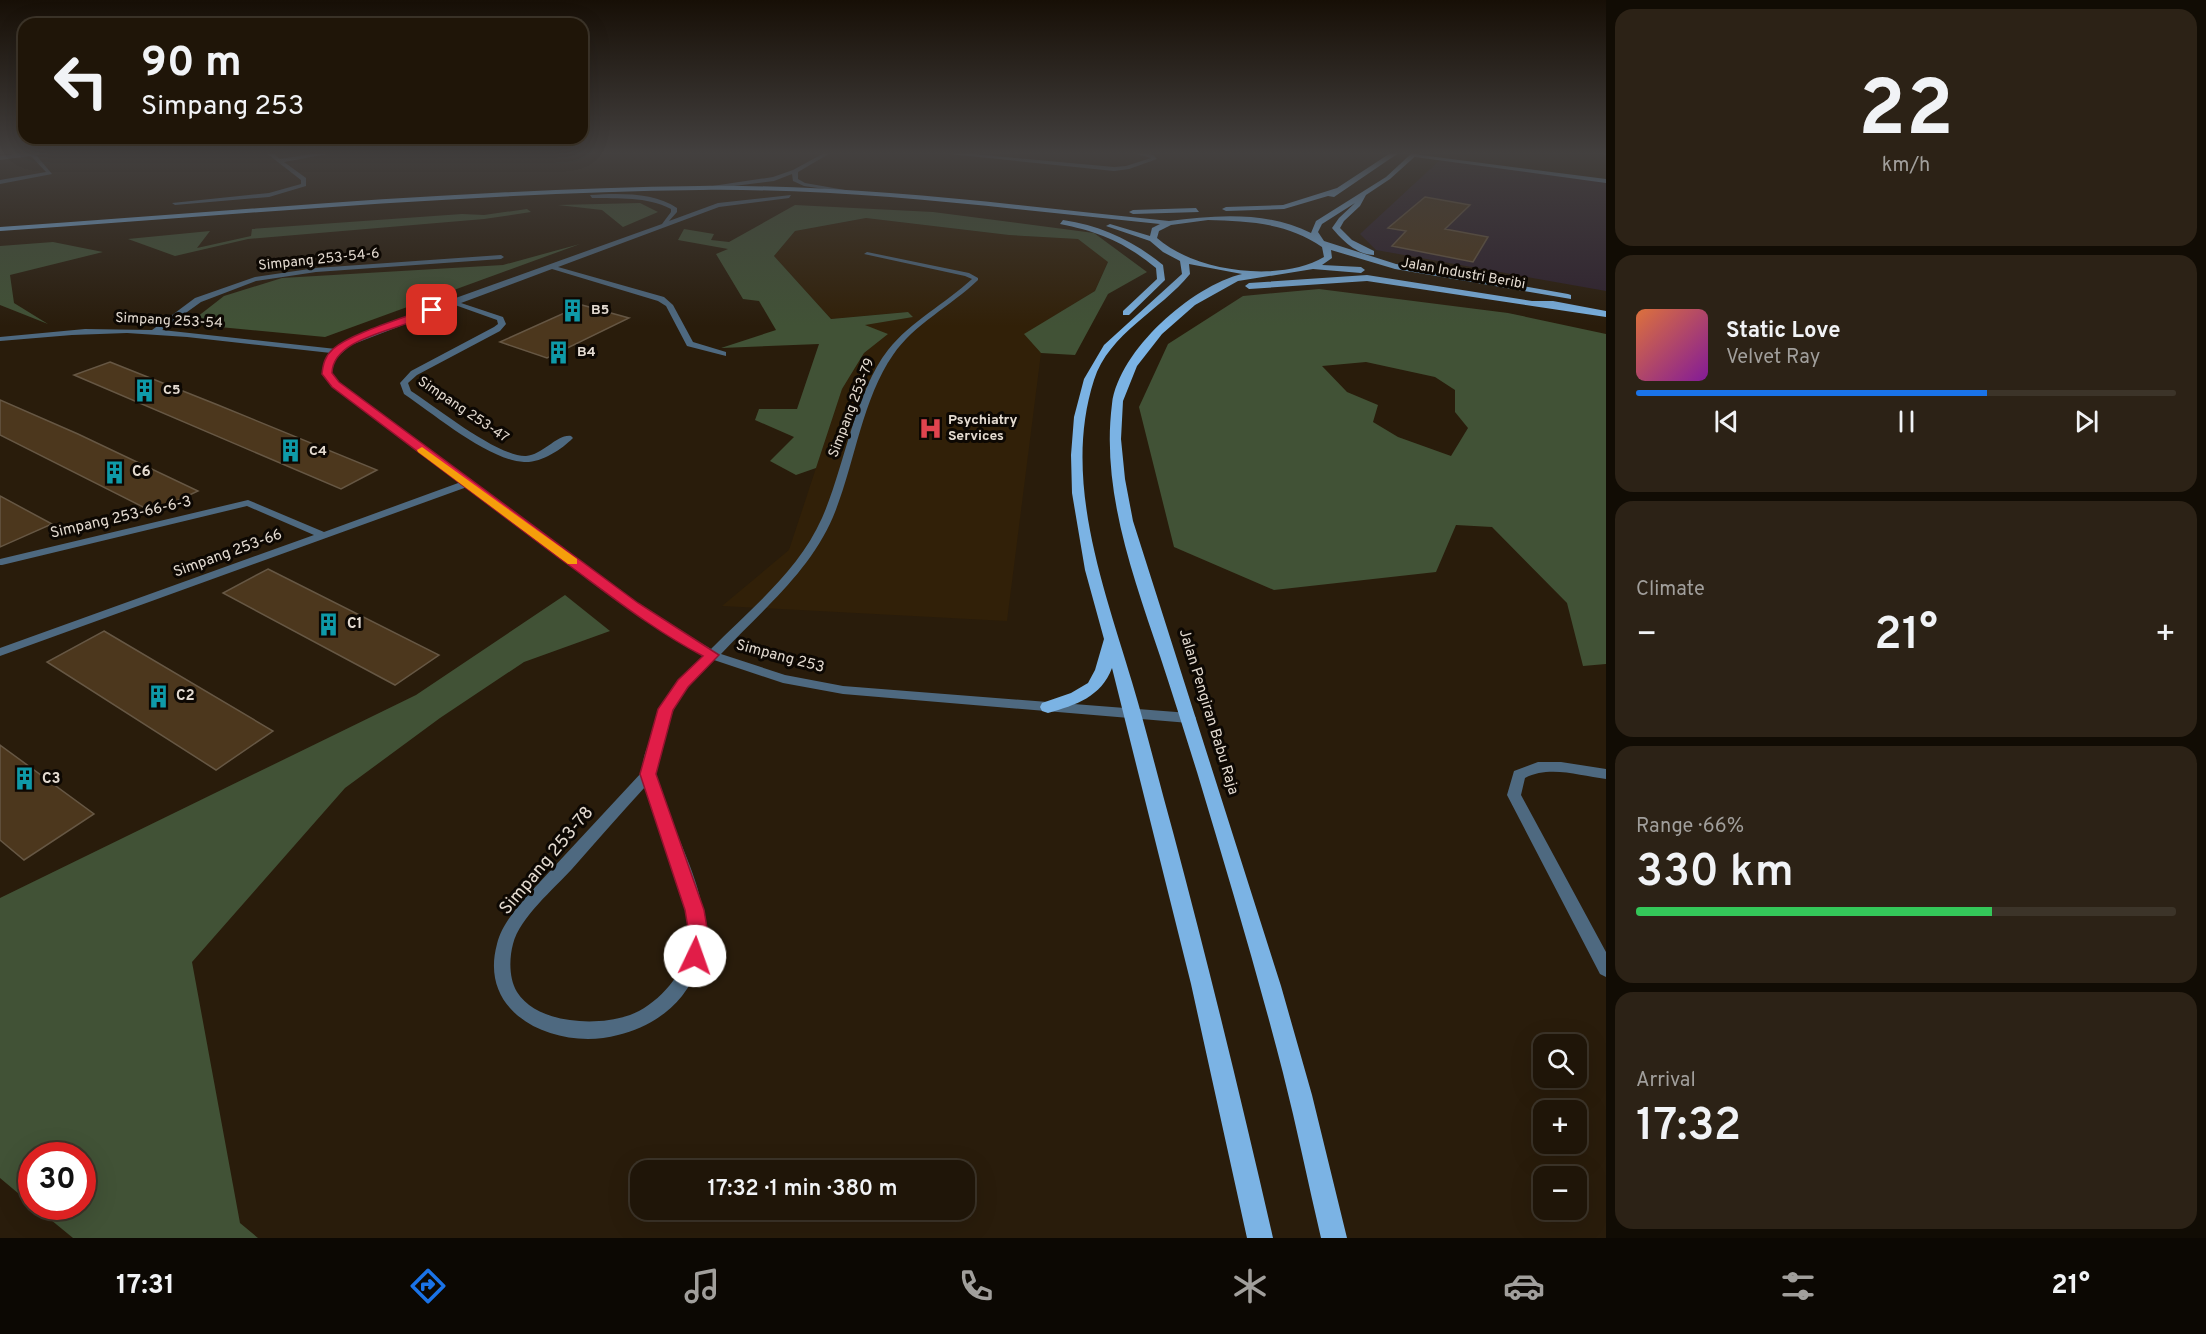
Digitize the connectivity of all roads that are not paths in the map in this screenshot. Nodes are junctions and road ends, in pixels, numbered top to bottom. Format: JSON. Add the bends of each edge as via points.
{"nodes":[{"id":1,"x":277,"y":210,"type":"edge"},
{"id":2,"x":388,"y":210,"type":"edge"},
{"id":3,"x":674,"y":210,"type":"edge"},
{"id":4,"x":708,"y":210,"type":"edge"},
{"id":5,"x":990,"y":210,"type":"edge"},
{"id":6,"x":993,"y":210,"type":"edge"},
{"id":7,"x":1042,"y":210,"type":"edge"},
{"id":8,"x":1089,"y":210,"type":"edge"},
{"id":9,"x":1202,"y":210,"type":"edge"},
{"id":10,"x":1340,"y":210,"type":"edge"},
{"id":11,"x":1354,"y":210,"type":"edge"},
{"id":12,"x":1293,"y":214,"type":"dead end"},
{"id":13,"x":1240,"y":219,"type":"junction"},
{"id":14,"x":1169,"y":223,"type":"junction"},
{"id":15,"x":664,"y":224,"type":"junction"},
{"id":16,"x":0,"y":229,"type":"edge"},
{"id":17,"x":0,"y":236,"type":"edge"},
{"id":18,"x":1153,"y":239,"type":"junction"},
{"id":19,"x":1323,"y":244,"type":"junction"},
{"id":20,"x":867,"y":254,"type":"dead end"},
{"id":21,"x":501,"y":257,"type":"dead end"},
{"id":22,"x":1184,"y":259,"type":"junction"},
{"id":23,"x":549,"y":266,"type":"junction"},
{"id":24,"x":1314,"y":267,"type":"junction"},
{"id":25,"x":1271,"y":273,"type":"junction"},
{"id":26,"x":1561,"y":301,"type":"junction"},
{"id":27,"x":453,"y":302,"type":"junction"},
{"id":28,"x":1606,"y":304,"type":"edge"},
{"id":29,"x":1606,"y":314,"type":"edge"},
{"id":30,"x":1126,"y":326,"type":"junction"},
{"id":31,"x":1161,"y":328,"type":"junction"},
{"id":32,"x":153,"y":333,"type":"junction"},
{"id":33,"x":0,"y":339,"type":"edge"},
{"id":34,"x":336,"y":351,"type":"junction"},
{"id":35,"x":723,"y":354,"type":"dead end"},
{"id":36,"x":568,"y":438,"type":"dead end"},
{"id":37,"x":466,"y":484,"type":"junction"},
{"id":38,"x":323,"y":535,"type":"junction"},
{"id":39,"x":2,"y":562,"type":"dead end"},
{"id":40,"x":1111,"y":637,"type":"junction"},
{"id":41,"x":0,"y":652,"type":"edge"},
{"id":42,"x":712,"y":655,"type":"junction"},
{"id":43,"x":1048,"y":707,"type":"junction"},
{"id":44,"x":1133,"y":715,"type":"junction"},
{"id":45,"x":1190,"y":718,"type":"junction"},
{"id":46,"x":648,"y":774,"type":"junction"},
{"id":47,"x":1606,"y":774,"type":"edge"},
{"id":48,"x":1606,"y":969,"type":"edge"},
{"id":49,"x":1260,"y":1238,"type":"edge"},
{"id":50,"x":1334,"y":1238,"type":"edge"}],
"edges":[{"from":1,"to":16,"type":"main road"},
{"from":2,"to":17,"type":"main road"},
{"from":3,"to":15,"type":"street"},
{"from":4,"to":15,"type":"street"},
{"from":5,"to":30,"type":"main road","via":[[1110,233],[1160,267],[1161,280],[1124,315]]},
{"from":6,"to":18,"type":"main road","via":[[1103,224]]},
{"from":7,"to":14,"type":"main road"},
{"from":8,"to":9,"type":"main road"},
{"from":10,"to":19,"type":"main road","via":[[1319,223],[1314,232]]},
{"from":11,"to":26,"type":"main road","via":[[1336,228],[1342,237],[1361,249],[1410,264],[1516,285]]},
{"from":12,"to":13,"type":"main road"},
{"from":13,"to":14,"type":"main road"},
{"from":13,"to":19,"type":"main road","name":"Jalan Industri Beribi","via":[[1287,227]]},
{"from":14,"to":18,"type":"main road","via":[[1155,230]]},
{"from":15,"to":23,"type":"street"},
{"from":18,"to":22,"type":"main road","via":[[1163,250]]},
{"from":19,"to":24,"type":"main road","via":[[1328,258]]},
{"from":19,"to":26,"type":"main road","name":"Jalan Industri Beribi","via":[[1395,266]]},
{"from":20,"to":42,"type":"street","name":"Simpang 253-79","via":[[976,279],[885,360],[823,524],[805,559]]},
{"from":21,"to":32,"type":"street","name":"Simpang 253-54-6","via":[[316,270],[255,279],[198,300]]},
{"from":22,"to":25,"type":"main road","via":[[1225,269]]},
{"from":22,"to":30,"type":"main road","via":[[1186,274]]},
{"from":23,"to":27,"type":"street"},
{"from":23,"to":35,"type":"street","via":[[661,299],[669,305],[690,344]]},
{"from":24,"to":25,"type":"main road","name":"Jalan Industri Beribi"},
{"from":24,"to":26,"type":"main road","name":"Jalan Industri Beribi","via":[[1362,270]]},
{"from":25,"to":31,"type":"main road","name":"Jalan Pengiran Babu Raja","via":[[1223,283]]},
{"from":26,"to":28,"type":"main road","name":"Jalan Industri Beribi"},
{"from":26,"to":29,"type":"main road","name":"Jalan Industri Beribi"},
{"from":26,"to":31,"type":"main road","via":[[1506,300],[1387,279],[1324,279],[1231,290],[1177,324]]},
{"from":27,"to":34,"type":"street"},
{"from":27,"to":36,"type":"street","name":"Simpang 253-47","via":[[500,319],[502,324],[414,373],[404,383],[407,392],[501,453],[523,460],[546,453]]},
{"from":30,"to":40,"type":"main road","via":[[1090,376],[1078,421],[1082,513],[1091,570]]},
{"from":31,"to":45,"type":"main road","name":"Jalan Pengiran Babu Raja","via":[[1134,362],[1119,399],[1118,467],[1139,564]]},
{"from":32,"to":33,"type":"street","name":"Simpang 253-54","via":[[97,331]]},
{"from":32,"to":34,"type":"street","name":"Simpang 253-54"},
{"from":34,"to":37,"type":"street","name":"Simpang 253","via":[[327,362],[327,374],[336,384]]},
{"from":37,"to":38,"type":"street","name":"Simpang 253-66"},
{"from":37,"to":42,"type":"street","name":"Simpang 253","via":[[651,619]]},
{"from":38,"to":39,"type":"street","name":"Simpang 253-66-6-3","via":[[248,503]]},
{"from":38,"to":41,"type":"street","name":"Simpang 253-66"},
{"from":40,"to":43,"type":"main road","via":[[1104,672],[1093,690]]},
{"from":40,"to":44,"type":"main road"},
{"from":42,"to":43,"type":"street","name":"Simpang 253","via":[[783,679],[843,690]]},
{"from":42,"to":46,"type":"street","name":"Simpang 253-78","via":[[683,683],[665,709]]},
{"from":43,"to":44,"type":"street","name":"Simpang 253"},
{"from":44,"to":45,"type":"street","name":"Simpang 253"},
{"from":44,"to":49,"type":"main road","via":[[1223,1067]]},
{"from":45,"to":50,"type":"main road","name":"Jalan Pengiran Babu Raja","via":[[1295,1075]]},
{"from":46,"to":46,"type":"street","name":"Simpang 253-78","via":[[542,891],[506,943],[503,974],[513,1001],[536,1019],[562,1030],[600,1032],[630,1024],[664,1004],[683,981],[695,956],[695,910]]},
{"from":47,"to":48,"type":"street","via":[[1529,768],[1515,784],[1517,803]]}]}
